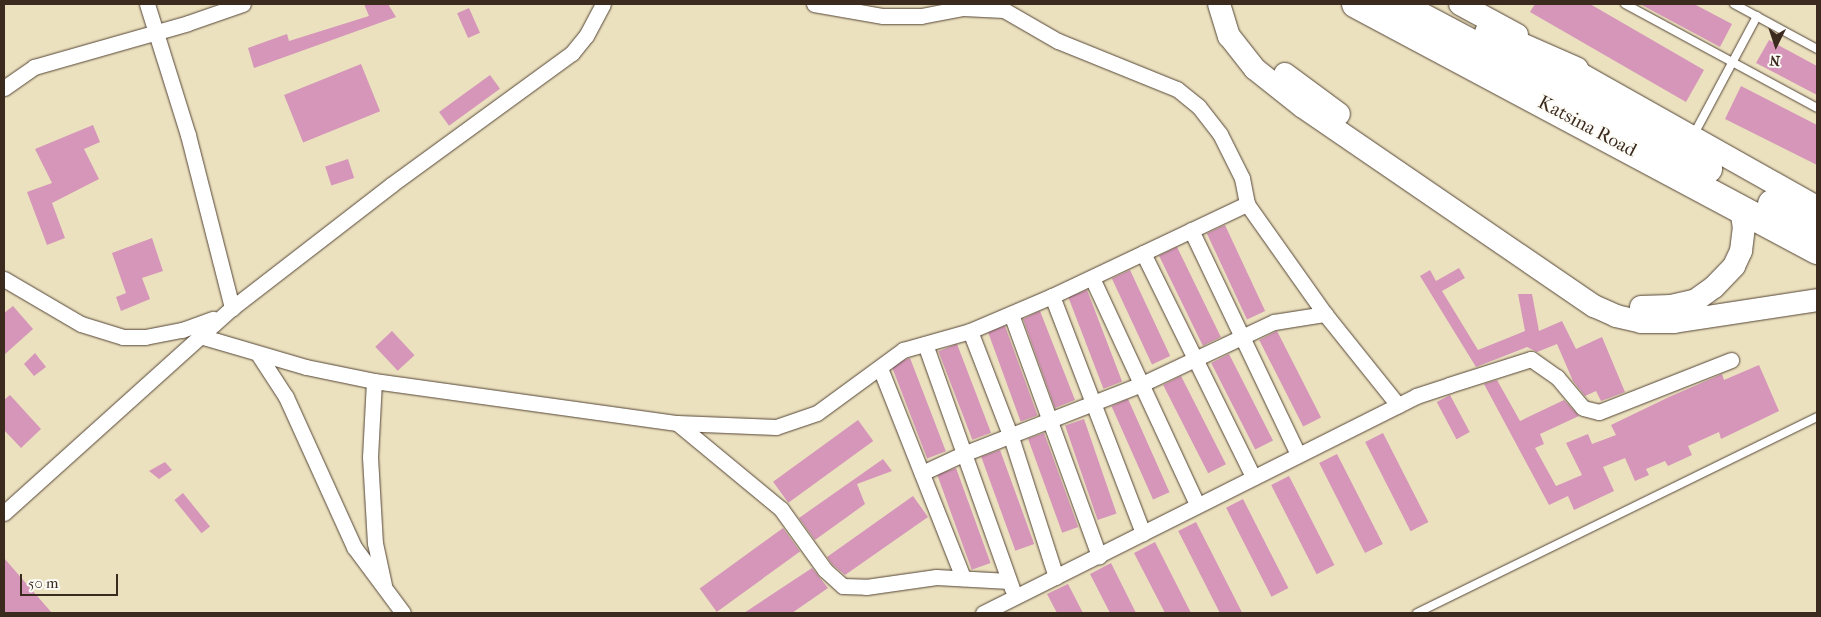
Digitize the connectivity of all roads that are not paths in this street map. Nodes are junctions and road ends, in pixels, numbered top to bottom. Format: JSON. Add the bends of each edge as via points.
{"nodes":[{"id":1,"x":147,"y":4,"type":"edge"},
{"id":2,"x":243,"y":4,"type":"edge"},
{"id":3,"x":603,"y":4,"type":"edge"},
{"id":4,"x":814,"y":4,"type":"edge"},
{"id":5,"x":1219,"y":4,"type":"edge"},
{"id":6,"x":1234,"y":4,"type":"edge"},
{"id":7,"x":1356,"y":4,"type":"edge"},
{"id":8,"x":1397,"y":4,"type":"edge"},
{"id":9,"x":1427,"y":4,"type":"edge"},
{"id":10,"x":1460,"y":4,"type":"edge"},
{"id":11,"x":1625,"y":4,"type":"edge"},
{"id":12,"x":1734,"y":4,"type":"edge"},
{"id":13,"x":1757,"y":16,"type":"junction"},
{"id":14,"x":156,"y":33,"type":"junction"},
{"id":15,"x":1817,"y":49,"type":"edge"},
{"id":16,"x":1731,"y":64,"type":"junction"},
{"id":17,"x":1575,"y":71,"type":"junction"},
{"id":18,"x":4,"y":88,"type":"edge"},
{"id":19,"x":1817,"y":108,"type":"edge"},
{"id":20,"x":1692,"y":138,"type":"junction"},
{"id":21,"x":1247,"y":204,"type":"junction"},
{"id":22,"x":1817,"y":207,"type":"edge"},
{"id":23,"x":1741,"y":209,"type":"junction"},
{"id":24,"x":1817,"y":228,"type":"edge"},
{"id":25,"x":1191,"y":230,"type":"junction"},
{"id":26,"x":1817,"y":250,"type":"edge"},
{"id":27,"x":1143,"y":253,"type":"junction"},
{"id":28,"x":1092,"y":278,"type":"junction"},
{"id":29,"x":4,"y":279,"type":"edge"},
{"id":30,"x":1052,"y":296,"type":"junction"},
{"id":31,"x":1817,"y":300,"type":"edge"},
{"id":32,"x":227,"y":312,"type":"junction"},
{"id":33,"x":1011,"y":314,"type":"junction"},
{"id":34,"x":1324,"y":314,"type":"junction"},
{"id":35,"x":970,"y":331,"type":"junction"},
{"id":36,"x":200,"y":336,"type":"junction"},
{"id":37,"x":1242,"y":338,"type":"junction"},
{"id":38,"x":925,"y":344,"type":"junction"},
{"id":39,"x":258,"y":354,"type":"junction"},
{"id":40,"x":1196,"y":360,"type":"junction"},
{"id":41,"x":1731,"y":360,"type":"dead end"},
{"id":42,"x":880,"y":368,"type":"junction"},
{"id":43,"x":374,"y":381,"type":"junction"},
{"id":44,"x":1142,"y":384,"type":"junction"},
{"id":45,"x":1096,"y":404,"type":"junction"},
{"id":46,"x":1398,"y":405,"type":"junction"},
{"id":47,"x":1817,"y":417,"type":"edge"},
{"id":48,"x":1052,"y":420,"type":"junction"},
{"id":49,"x":677,"y":423,"type":"junction"},
{"id":50,"x":1011,"y":437,"type":"junction"},
{"id":51,"x":963,"y":454,"type":"junction"},
{"id":52,"x":1298,"y":454,"type":"junction"},
{"id":53,"x":922,"y":473,"type":"junction"},
{"id":54,"x":1253,"y":477,"type":"junction"},
{"id":55,"x":1197,"y":504,"type":"junction"},
{"id":56,"x":4,"y":513,"type":"edge"},
{"id":57,"x":1143,"y":533,"type":"junction"},
{"id":58,"x":1099,"y":556,"type":"junction"},
{"id":59,"x":1056,"y":577,"type":"junction"},
{"id":60,"x":963,"y":578,"type":"junction"},
{"id":61,"x":1009,"y":581,"type":"junction"},
{"id":62,"x":384,"y":585,"type":"junction"},
{"id":63,"x":1014,"y":598,"type":"junction"},
{"id":64,"x":403,"y":613,"type":"edge"},
{"id":65,"x":983,"y":613,"type":"edge"},
{"id":66,"x":1417,"y":613,"type":"edge"}],
"edges":[{"from":1,"to":14,"type":"street"},
{"from":2,"to":14,"type":"street"},
{"from":3,"to":32,"type":"street","via":[[586,36],[558,65],[391,185]]},
{"from":4,"to":21,"type":"street","via":[[882,16],[921,16],[963,8],[1004,10],[1058,41],[1177,89],[1199,107],[1220,134],[1242,178]]},
{"from":5,"to":31,"type":"main road","via":[[1229,36],[1250,62],[1303,108],[1594,306],[1641,322],[1674,322]]},
{"from":6,"to":23,"type":"main road","via":[[1238,22],[1248,41],[1271,63],[1329,107],[1600,292],[1624,304],[1646,308],[1671,306],[1696,300],[1714,287],[1734,266],[1741,251],[1744,228]]},
{"from":7,"to":23,"type":"highway","name":"Katsina Road"},
{"from":8,"to":24,"type":"highway","name":"Katsina Road"},
{"from":9,"to":17,"type":"highway"},
{"from":10,"to":17,"type":"main road"},
{"from":11,"to":16,"type":"lane"},
{"from":12,"to":13,"type":"lane"},
{"from":13,"to":15,"type":"lane"},
{"from":13,"to":16,"type":"lane"},
{"from":14,"to":18,"type":"street","via":[[34,68]]},
{"from":14,"to":32,"type":"street","via":[[188,135]]},
{"from":16,"to":19,"type":"lane"},
{"from":16,"to":20,"type":"lane"},
{"from":17,"to":20,"type":"main road"},
{"from":20,"to":22,"type":"main road"},
{"from":21,"to":25,"type":"street"},
{"from":21,"to":34,"type":"street"},
{"from":23,"to":26,"type":"highway","name":"Katsina Road"},
{"from":25,"to":27,"type":"street"},
{"from":25,"to":37,"type":"street"},
{"from":27,"to":28,"type":"street"},
{"from":27,"to":40,"type":"street"},
{"from":28,"to":30,"type":"street"},
{"from":28,"to":44,"type":"street"},
{"from":29,"to":32,"type":"street","via":[[81,324],[124,336],[145,337],[182,330]]},
{"from":30,"to":33,"type":"street"},
{"from":30,"to":45,"type":"street"},
{"from":32,"to":36,"type":"street"},
{"from":33,"to":35,"type":"street"},
{"from":33,"to":48,"type":"street"},
{"from":34,"to":37,"type":"street","via":[[1274,322]]},
{"from":34,"to":46,"type":"street"},
{"from":35,"to":38,"type":"street"},
{"from":35,"to":50,"type":"street"},
{"from":36,"to":39,"type":"street"},
{"from":36,"to":56,"type":"street"},
{"from":37,"to":40,"type":"street"},
{"from":37,"to":52,"type":"street"},
{"from":38,"to":42,"type":"street","via":[[903,350],[887,359]]},
{"from":38,"to":51,"type":"street"},
{"from":39,"to":43,"type":"street"},
{"from":39,"to":62,"type":"street","via":[[286,397],[354,547]]},
{"from":40,"to":44,"type":"street"},
{"from":40,"to":54,"type":"street"},
{"from":41,"to":46,"type":"street","via":[[1599,412],[1584,408],[1557,377],[1531,359],[1441,387]]},
{"from":42,"to":49,"type":"street","via":[[817,413],[776,426]]},
{"from":42,"to":53,"type":"street"},
{"from":43,"to":49,"type":"street"},
{"from":43,"to":62,"type":"street","via":[[370,457],[375,543]]},
{"from":44,"to":45,"type":"street"},
{"from":44,"to":55,"type":"street"},
{"from":45,"to":48,"type":"street"},
{"from":45,"to":57,"type":"street"},
{"from":46,"to":52,"type":"street"},
{"from":47,"to":66,"type":"lane"},
{"from":48,"to":50,"type":"street"},
{"from":48,"to":58,"type":"street"},
{"from":49,"to":60,"type":"street","via":[[781,509],[837,583],[851,587],[936,577]]},
{"from":50,"to":51,"type":"street"},
{"from":50,"to":59,"type":"street"},
{"from":51,"to":53,"type":"street"},
{"from":51,"to":61,"type":"street"},
{"from":52,"to":54,"type":"street"},
{"from":53,"to":60,"type":"street"},
{"from":54,"to":55,"type":"street"},
{"from":55,"to":57,"type":"street"},
{"from":57,"to":58,"type":"street"},
{"from":58,"to":59,"type":"street"},
{"from":59,"to":63,"type":"street"},
{"from":60,"to":61,"type":"street"},
{"from":61,"to":63,"type":"street"},
{"from":62,"to":64,"type":"street"},
{"from":63,"to":65,"type":"street"}]}
